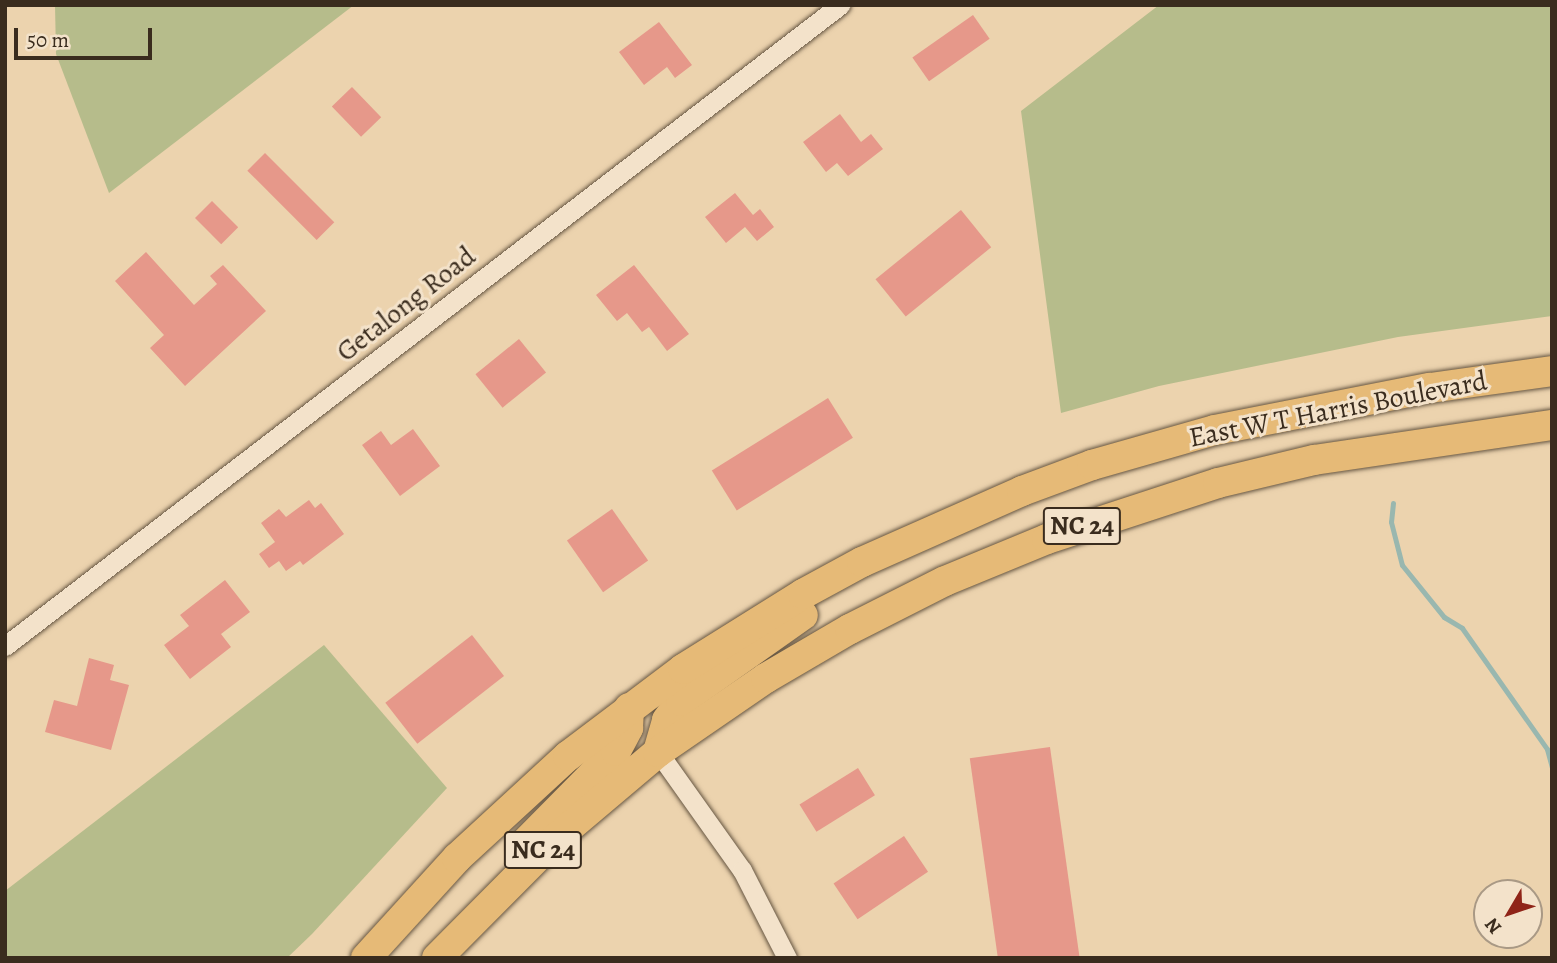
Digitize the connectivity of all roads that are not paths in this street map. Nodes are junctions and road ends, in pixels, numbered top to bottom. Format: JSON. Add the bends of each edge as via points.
{"nodes":[{"id":1,"x":840,"y":5,"type":"edge"},
{"id":2,"x":1552,"y":371,"type":"edge"},
{"id":3,"x":1552,"y":404,"type":"edge"},
{"id":4,"x":1552,"y":425,"type":"edge"},
{"id":5,"x":1406,"y":446,"type":"junction"},
{"id":6,"x":963,"y":515,"type":"junction"},
{"id":7,"x":5,"y":646,"type":"edge"},
{"id":8,"x":629,"y":708,"type":"junction"},
{"id":9,"x":658,"y":752,"type":"junction"},
{"id":10,"x":366,"y":958,"type":"edge"},
{"id":11,"x":436,"y":958,"type":"edge"},
{"id":12,"x":787,"y":958,"type":"edge"}],
"edges":[{"from":1,"to":7,"type":"street","name":"Getalong Road"},
{"from":2,"to":6,"type":"main road","name":"East W T Harris Boulevard","number":"NC 24","via":[[1215,429],[1092,466]]},
{"from":3,"to":5,"type":"main road","via":[[1453,424]]},
{"from":4,"to":5,"type":"main road","name":"East W T Harris Boulevard","number":"NC 24"},
{"from":5,"to":9,"type":"main road","name":"East W T Harris Boulevard","number":"NC 24","via":[[1314,460],[1218,484],[1107,517],[998,558],[850,629],[766,678]]},
{"from":6,"to":8,"type":"main road","name":"East W T Harris Boulevard","number":"NC 24","via":[[872,556],[803,594]]},
{"from":6,"to":9,"type":"main road","via":[[798,618],[681,701],[667,720]]},
{"from":8,"to":10,"type":"main road","name":"East W T Harris Boulevard","number":"NC 24","via":[[520,797]]},
{"from":8,"to":11,"type":"main road","via":[[628,728],[616,751],[479,891]]},
{"from":9,"to":11,"type":"main road","name":"East W T Harris Boulevard","number":"NC 24","via":[[554,840]]},
{"from":9,"to":12,"type":"street","via":[[742,870]]}]}
